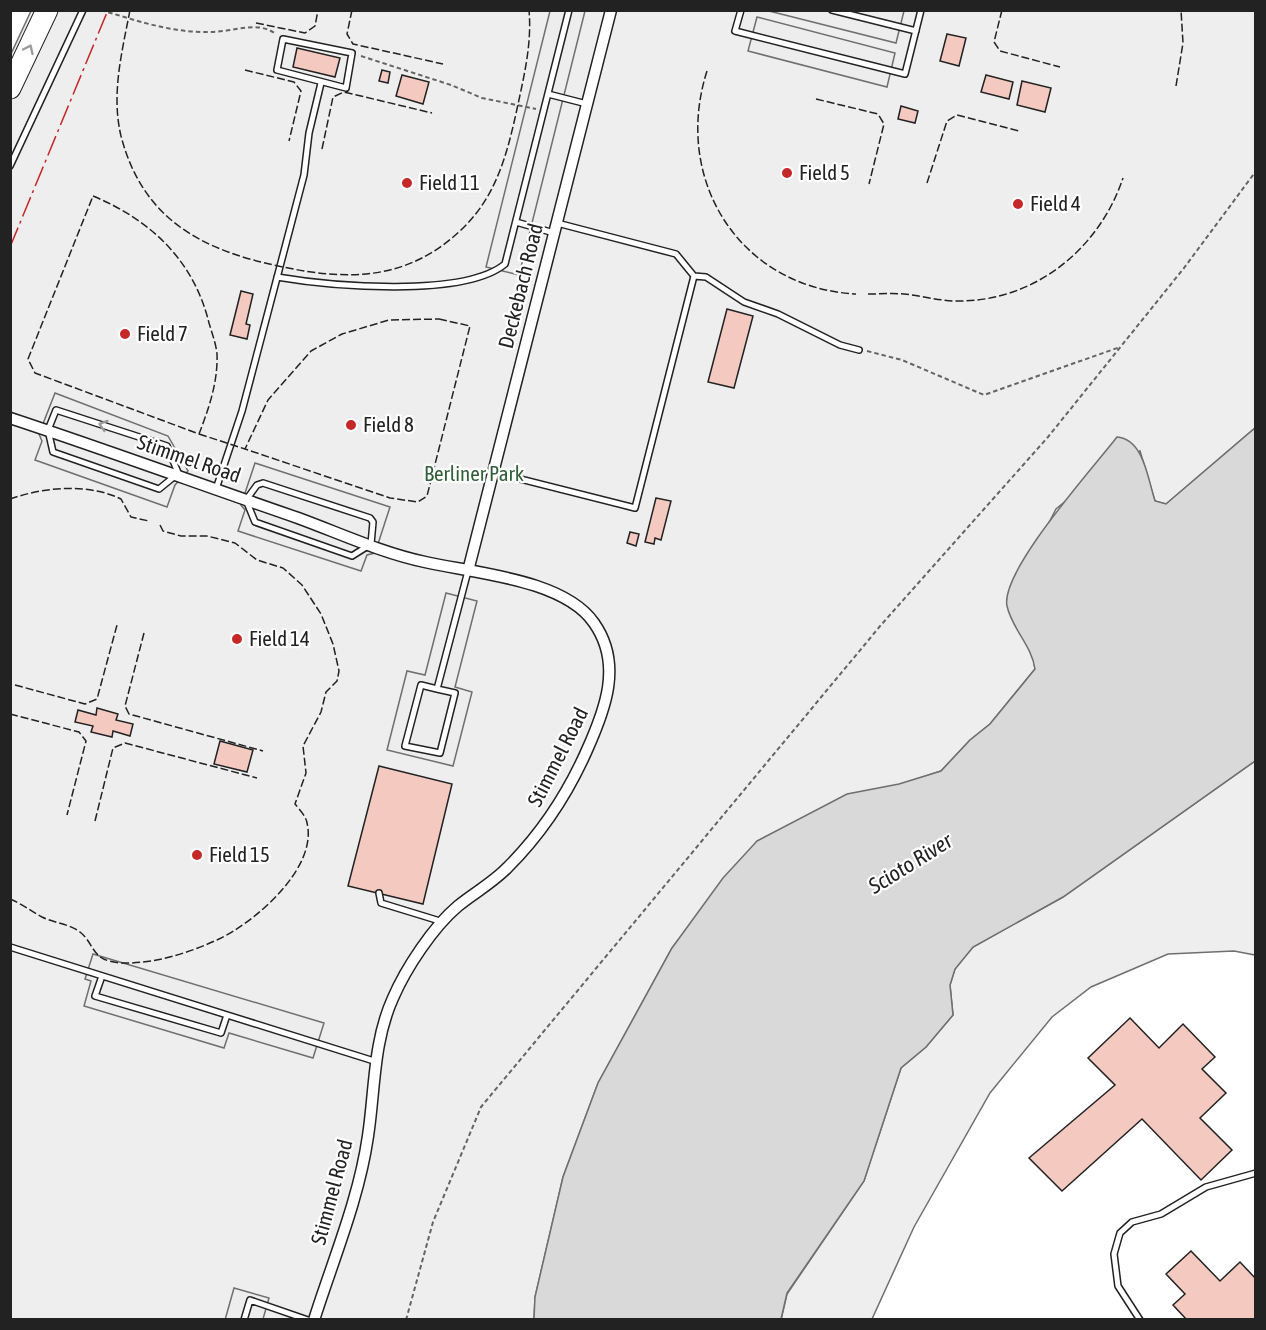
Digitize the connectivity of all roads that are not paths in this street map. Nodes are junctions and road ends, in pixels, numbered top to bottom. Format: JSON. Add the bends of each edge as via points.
{"nodes":[{"id":1,"x":47,"y":10,"type":"edge"},
{"id":2,"x":83,"y":10,"type":"edge"},
{"id":3,"x":569,"y":10,"type":"edge"},
{"id":4,"x":611,"y":10,"type":"edge"},
{"id":5,"x":741,"y":10,"type":"edge"},
{"id":6,"x":832,"y":10,"type":"edge"},
{"id":7,"x":921,"y":10,"type":"edge"},
{"id":8,"x":916,"y":31,"type":"junction"},
{"id":9,"x":321,"y":83,"type":"junction"},
{"id":10,"x":10,"y":88,"type":"edge"},
{"id":11,"x":548,"y":94,"type":"junction"},
{"id":12,"x":587,"y":104,"type":"junction"},
{"id":13,"x":10,"y":166,"type":"edge"},
{"id":14,"x":516,"y":222,"type":"junction"},
{"id":15,"x":556,"y":228,"type":"junction"},
{"id":16,"x":694,"y":276,"type":"junction"},
{"id":17,"x":277,"y":278,"type":"junction"},
{"id":18,"x":859,"y":350,"type":"road end"},
{"id":19,"x":10,"y":418,"type":"edge"},
{"id":20,"x":48,"y":430,"type":"junction"},
{"id":21,"x":493,"y":472,"type":"junction"},
{"id":22,"x":178,"y":476,"type":"junction"},
{"id":23,"x":216,"y":489,"type":"junction"},
{"id":24,"x":246,"y":500,"type":"junction"},
{"id":25,"x":371,"y":544,"type":"junction"},
{"id":26,"x":468,"y":571,"type":"junction"},
{"id":27,"x":437,"y":689,"type":"junction"},
{"id":28,"x":379,"y":893,"type":"dead end"},
{"id":29,"x":444,"y":922,"type":"junction"},
{"id":30,"x":10,"y":947,"type":"edge"},
{"id":31,"x":102,"y":976,"type":"junction"},
{"id":32,"x":227,"y":1015,"type":"junction"},
{"id":33,"x":374,"y":1061,"type":"junction"},
{"id":34,"x":1256,"y":1173,"type":"edge"},
{"id":35,"x":244,"y":1320,"type":"edge"},
{"id":36,"x":308,"y":1320,"type":"edge"},
{"id":37,"x":314,"y":1320,"type":"edge"},
{"id":38,"x":1140,"y":1320,"type":"edge"}],
"edges":[{"from":10,"to":1,"type":"highway","one_way":true},
{"from":2,"to":13,"type":"lane"},
{"from":3,"to":11,"type":"lane"},
{"from":4,"to":12,"type":"street","name":"Deckebach Road"},
{"from":5,"to":8,"type":"lane","via":[[735,31],[905,74]]},
{"from":6,"to":8,"type":"lane"},
{"from":7,"to":8,"type":"lane"},
{"from":9,"to":9,"type":"lane","via":[[346,88],[352,54],[284,39],[277,70]]},
{"from":9,"to":17,"type":"lane","via":[[304,175]]},
{"from":11,"to":12,"type":"lane"},
{"from":11,"to":14,"type":"lane"},
{"from":12,"to":15,"type":"street","name":"Deckebach Road"},
{"from":14,"to":15,"type":"lane"},
{"from":14,"to":17,"type":"lane","via":[[505,264],[494,274],[475,279],[432,285],[357,286]]},
{"from":15,"to":16,"type":"lane","via":[[676,254]]},
{"from":15,"to":21,"type":"street","name":"Deckebach Road"},
{"from":16,"to":18,"type":"lane","via":[[706,277],[744,302]]},
{"from":16,"to":21,"type":"lane","via":[[635,508]]},
{"from":17,"to":23,"type":"lane","via":[[242,411]]},
{"from":19,"to":20,"type":"street","name":"Stimmel Road"},
{"from":20,"to":22,"type":"street","name":"Stimmel Road"},
{"from":20,"to":22,"type":"lane","via":[[53,452],[159,489]]},
{"from":22,"to":20,"type":"lane","one_way":true,"via":[[167,446],[56,410]]},
{"from":21,"to":26,"type":"street","name":"Deckebach Road"},
{"from":22,"to":23,"type":"street","name":"Stimmel Road"},
{"from":23,"to":24,"type":"street","name":"Stimmel Road"},
{"from":24,"to":25,"type":"street","name":"Stimmel Road"},
{"from":24,"to":25,"type":"lane","via":[[255,522],[352,556]]},
{"from":24,"to":25,"type":"lane","via":[[256,485],[263,483],[370,518]]},
{"from":25,"to":26,"type":"street","name":"Stimmel Road","via":[[420,561]]},
{"from":26,"to":27,"type":"lane"},
{"from":26,"to":29,"type":"street","name":"Stimmel Road","via":[[531,585],[580,609],[593,621],[604,641],[610,662],[609,680],[607,699],[586,753],[541,832],[505,871],[454,909]]},
{"from":27,"to":27,"type":"lane","via":[[421,685],[405,746],[440,753],[455,693]]},
{"from":28,"to":29,"type":"lane","via":[[381,903]]},
{"from":29,"to":33,"type":"street","name":"Stimmel Road","via":[[418,953],[392,999]]},
{"from":30,"to":31,"type":"lane"},
{"from":31,"to":32,"type":"lane"},
{"from":31,"to":32,"type":"lane","via":[[95,996],[221,1033]]},
{"from":32,"to":33,"type":"lane"},
{"from":33,"to":37,"type":"street","name":"Stimmel Road","via":[[368,1138]]},
{"from":34,"to":38,"type":"lane","via":[[1206,1187],[1161,1214],[1132,1222],[1120,1233],[1114,1254],[1118,1286]]},
{"from":35,"to":36,"type":"lane","via":[[250,1300]]}]}
